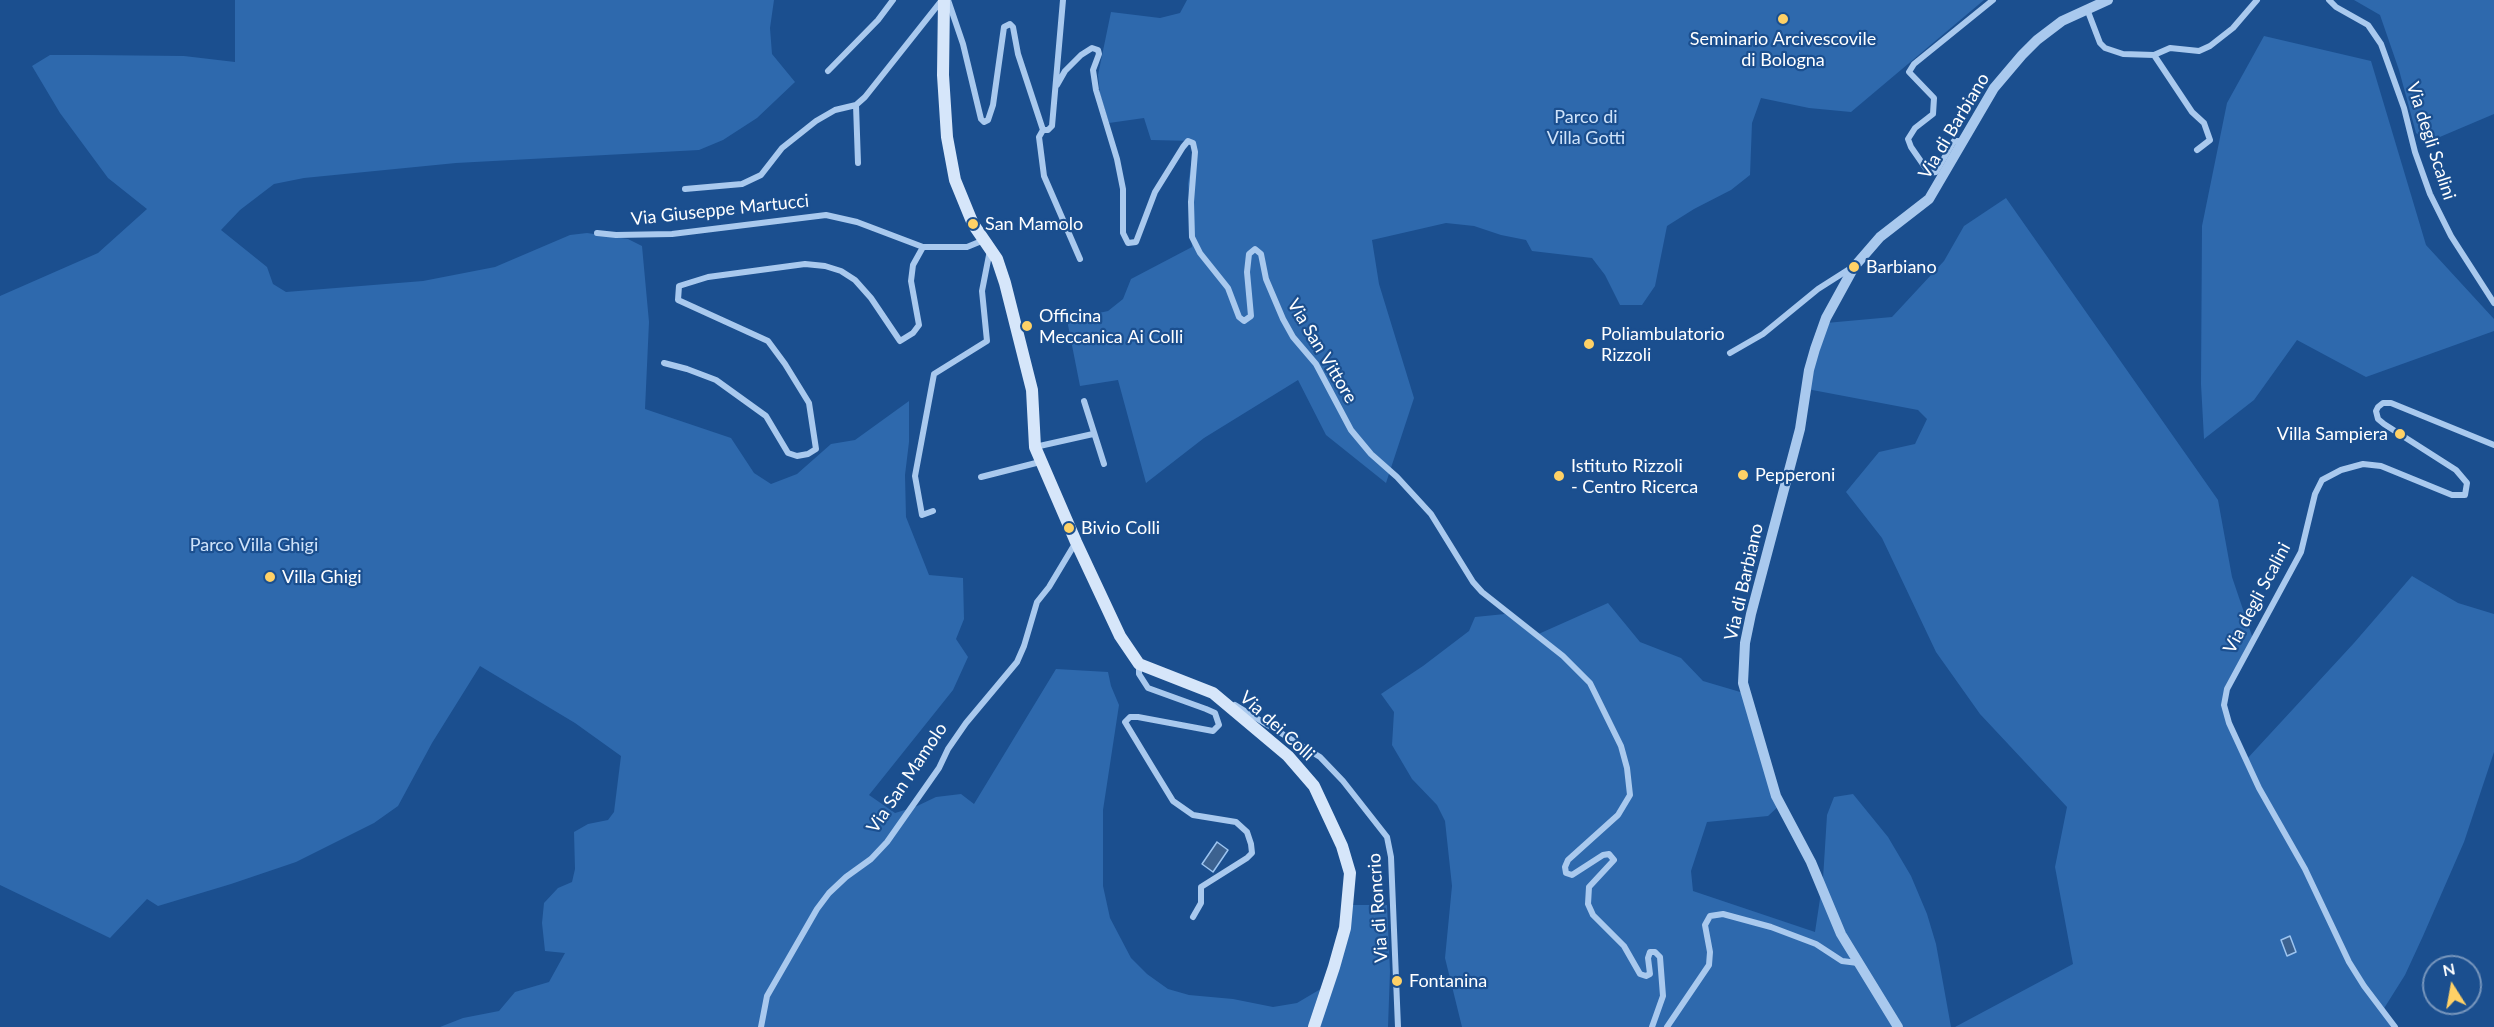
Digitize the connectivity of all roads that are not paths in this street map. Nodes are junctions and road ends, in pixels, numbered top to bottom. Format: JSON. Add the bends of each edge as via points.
{"nodes":[{"id":1,"x":892,"y":0,"type":"edge"},
{"id":2,"x":943,"y":0,"type":"edge"},
{"id":3,"x":948,"y":0,"type":"edge"},
{"id":4,"x":1063,"y":0,"type":"edge"},
{"id":5,"x":1993,"y":0,"type":"edge"},
{"id":6,"x":2108,"y":0,"type":"edge"},
{"id":7,"x":2257,"y":0,"type":"edge"},
{"id":8,"x":2329,"y":0,"type":"edge"},
{"id":9,"x":2086,"y":9,"type":"junction"},
{"id":10,"x":2154,"y":55,"type":"junction"},
{"id":11,"x":828,"y":71,"type":"dead end"},
{"id":12,"x":1057,"y":85,"type":"junction"},
{"id":13,"x":856,"y":105,"type":"junction"},
{"id":14,"x":1043,"y":130,"type":"junction"},
{"id":15,"x":1964,"y":141,"type":"junction"},
{"id":16,"x":2197,"y":150,"type":"dead end"},
{"id":17,"x":858,"y":164,"type":"dead end"},
{"id":18,"x":685,"y":189,"type":"dead end"},
{"id":19,"x":597,"y":234,"type":"dead end"},
{"id":20,"x":987,"y":245,"type":"junction"},
{"id":21,"x":923,"y":247,"type":"junction"},
{"id":22,"x":1080,"y":259,"type":"dead end"},
{"id":23,"x":1854,"y":267,"type":"junction"},
{"id":24,"x":2494,"y":303,"type":"edge"},
{"id":25,"x":1730,"y":353,"type":"dead end"},
{"id":26,"x":664,"y":363,"type":"dead end"},
{"id":27,"x":1084,"y":401,"type":"dead end"},
{"id":28,"x":1093,"y":434,"type":"junction"},
{"id":29,"x":2494,"y":445,"type":"edge"},
{"id":30,"x":1035,"y":447,"type":"junction"},
{"id":31,"x":1040,"y":462,"type":"junction"},
{"id":32,"x":1104,"y":464,"type":"dead end"},
{"id":33,"x":981,"y":477,"type":"dead end"},
{"id":34,"x":933,"y":511,"type":"dead end"},
{"id":35,"x":1076,"y":542,"type":"junction"},
{"id":36,"x":1139,"y":664,"type":"junction"},
{"id":37,"x":1213,"y":693,"type":"junction"},
{"id":38,"x":1193,"y":917,"type":"dead end"},
{"id":39,"x":1858,"y":963,"type":"junction"},
{"id":40,"x":761,"y":1027,"type":"edge"},
{"id":41,"x":1314,"y":1027,"type":"edge"},
{"id":42,"x":1398,"y":1027,"type":"edge"},
{"id":43,"x":1652,"y":1027,"type":"edge"},
{"id":44,"x":1667,"y":1027,"type":"edge"},
{"id":45,"x":1898,"y":1027,"type":"edge"},
{"id":46,"x":2396,"y":1027,"type":"edge"}],
"edges":[{"from":1,"to":11,"type":"street"},
{"from":2,"to":13,"type":"street"},
{"from":2,"to":20,"type":"main road","via":[[947,137],[955,180],[973,224]]},
{"from":3,"to":14,"type":"street","name":"Via San Vittore","via":[[981,119],[988,120],[993,105],[1004,27],[1010,24]]},
{"from":4,"to":12,"type":"street"},
{"from":5,"to":15,"type":"street","via":[[1919,59],[1910,72],[1934,99],[1933,114],[1908,139],[1929,172],[1936,172],[1954,141]]},
{"from":6,"to":9,"type":"street","name":"Via di Barbiano"},
{"from":7,"to":10,"type":"street","via":[[2233,28],[2210,46],[2199,51],[2170,48]]},
{"from":8,"to":24,"type":"street","name":"Via degli Scalini","via":[[2368,25],[2381,44],[2430,194],[2451,236]]},
{"from":9,"to":10,"type":"street","via":[[2105,48],[2123,54]]},
{"from":9,"to":15,"type":"street","name":"Via di Barbiano","via":[[2062,21],[2022,55],[1994,88]]},
{"from":10,"to":16,"type":"street","via":[[2192,112],[2204,123],[2210,140]]},
{"from":12,"to":14,"type":"street","name":"Via San Vittore","via":[[1052,126]]},
{"from":12,"to":43,"type":"street","name":"Via San Vittore","via":[[1081,55],[1092,48],[1098,50],[1093,70],[1096,90],[1117,159],[1128,243],[1136,242],[1155,192],[1183,147],[1188,141],[1193,143],[1192,237],[1228,288],[1239,317],[1244,321],[1251,316],[1247,272],[1249,254],[1255,249],[1261,254],[1266,279],[1283,319],[1317,364],[1351,430],[1431,514],[1482,592],[1563,656],[1590,683],[1621,746],[1630,795],[1618,815],[1564,867],[1572,875],[1602,855],[1614,860],[1589,887],[1588,904],[1593,915],[1624,946],[1640,974],[1650,974],[1650,952],[1660,957],[1663,996]]},
{"from":13,"to":17,"type":"street"},
{"from":13,"to":18,"type":"street","via":[[816,121],[782,148],[761,175],[742,184]]},
{"from":14,"to":22,"type":"street","name":"Via San Vittore","via":[[1039,137],[1044,176]]},
{"from":15,"to":23,"type":"street","name":"Via di Barbiano","via":[[1929,199],[1880,237]]},
{"from":19,"to":21,"type":"street","name":"Via Giuseppe Martucci","via":[[672,234],[826,214]]},
{"from":20,"to":21,"type":"street","name":"Via Giuseppe Martucci"},
{"from":20,"to":30,"type":"main road","via":[[997,259],[1026,358]]},
{"from":20,"to":34,"type":"street","via":[[982,291],[987,341],[934,374],[915,476],[922,515]]},
{"from":21,"to":26,"type":"street","via":[[911,281],[919,325],[900,341],[855,280],[825,266],[805,264],[708,277],[679,286],[678,300],[768,341],[809,403],[816,449],[808,454],[788,453],[766,416],[716,380]]},
{"from":23,"to":25,"type":"street","name":"Via di Barbiano","via":[[1818,289],[1763,334]]},
{"from":23,"to":39,"type":"street","name":"Via di Barbiano","via":[[1826,318],[1809,370],[1800,429],[1751,614],[1743,676],[1776,796]]},
{"from":27,"to":28,"type":"street"},
{"from":28,"to":30,"type":"street"},
{"from":28,"to":32,"type":"street"},
{"from":29,"to":46,"type":"street","name":"Via degli Scalini","via":[[2391,403],[2382,403],[2376,411],[2378,418],[2456,470],[2467,483],[2465,495],[2452,495],[2381,466],[2363,464],[2322,480],[2301,552],[2226,689],[2224,705],[2229,723],[2259,788],[2305,869],[2349,962]]},
{"from":30,"to":31,"type":"main road"},
{"from":31,"to":33,"type":"street"},
{"from":31,"to":35,"type":"main road"},
{"from":35,"to":36,"type":"main road","via":[[1120,636]]},
{"from":35,"to":40,"type":"street","name":"Via San Mamolo","via":[[1037,602],[1017,662],[966,723],[887,842],[840,882],[817,909],[767,996]]},
{"from":36,"to":37,"type":"main road"},
{"from":36,"to":38,"type":"street","via":[[1139,674],[1148,688],[1215,713],[1219,725],[1213,731],[1138,717],[1125,722],[1173,801],[1193,815],[1236,822],[1247,832],[1251,844],[1252,853],[1247,858],[1201,887],[1201,903]]},
{"from":37,"to":41,"type":"main road","name":"Via dei Colli","via":[[1297,764],[1314,786],[1347,858],[1350,886],[1345,928]]},
{"from":37,"to":42,"type":"street","name":"Via di Roncrio","via":[[1320,757],[1387,837]]},
{"from":39,"to":44,"type":"street","via":[[1842,961],[1816,944],[1771,927],[1723,914],[1710,916],[1705,925],[1709,965]]},
{"from":39,"to":45,"type":"street","name":"Via di Barbiano"}]}
